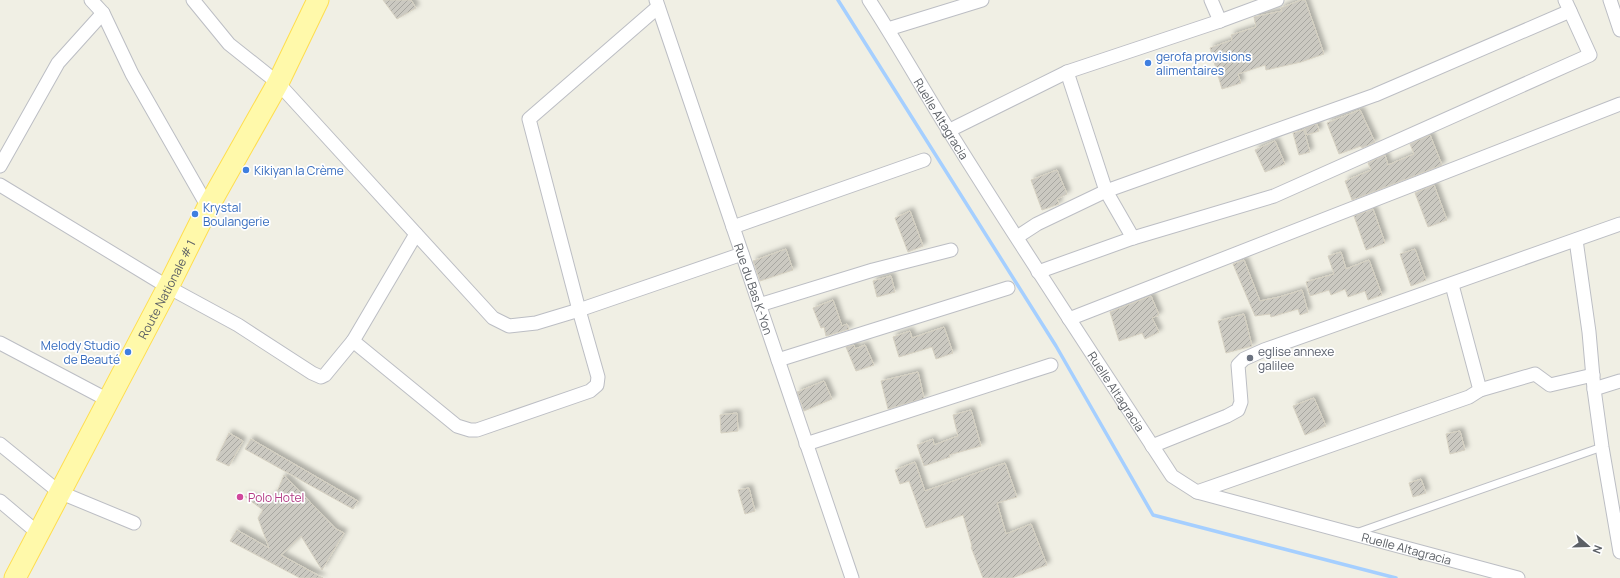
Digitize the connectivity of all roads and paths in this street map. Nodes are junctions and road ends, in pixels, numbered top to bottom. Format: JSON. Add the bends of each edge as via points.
{"nodes":[{"id":1,"x":91,"y":0,"type":"edge"},
{"id":2,"x":193,"y":0,"type":"edge"},
{"id":3,"x":869,"y":0,"type":"edge"},
{"id":4,"x":982,"y":0,"type":"edge"},
{"id":5,"x":1211,"y":0,"type":"edge"},
{"id":6,"x":1277,"y":0,"type":"edge"},
{"id":7,"x":1610,"y":0,"type":"edge"},
{"id":8,"x":313,"y":2,"type":"edge"},
{"id":9,"x":657,"y":3,"type":"edge"},
{"id":10,"x":1567,"y":6,"type":"edge"},
{"id":11,"x":103,"y":13,"type":"junction"},
{"id":12,"x":1220,"y":21,"type":"junction"},
{"id":13,"x":888,"y":29,"type":"junction"},
{"id":14,"x":1620,"y":30,"type":"edge"},
{"id":15,"x":1067,"y":72,"type":"junction"},
{"id":16,"x":278,"y":83,"type":"junction"},
{"id":17,"x":1620,"y":104,"type":"edge"},
{"id":18,"x":948,"y":131,"type":"junction"},
{"id":19,"x":924,"y":160,"type":"dead end"},
{"id":20,"x":0,"y":166,"type":"edge"},
{"id":21,"x":0,"y":185,"type":"edge"},
{"id":22,"x":1106,"y":191,"type":"junction"},
{"id":23,"x":208,"y":207,"type":"junction"},
{"id":24,"x":1620,"y":224,"type":"edge"},
{"id":25,"x":733,"y":227,"type":"junction"},
{"id":26,"x":416,"y":234,"type":"junction"},
{"id":27,"x":1017,"y":237,"type":"junction"},
{"id":28,"x":1133,"y":238,"type":"junction"},
{"id":29,"x":1576,"y":240,"type":"junction"},
{"id":30,"x":951,"y":250,"type":"dead end"},
{"id":31,"x":742,"y":254,"type":"junction"},
{"id":32,"x":1038,"y":272,"type":"junction"},
{"id":33,"x":1452,"y":285,"type":"junction"},
{"id":34,"x":168,"y":287,"type":"junction"},
{"id":35,"x":1008,"y":288,"type":"dead end"},
{"id":36,"x":759,"y":306,"type":"junction"},
{"id":37,"x":579,"y":310,"type":"junction"},
{"id":38,"x":1069,"y":319,"type":"junction"},
{"id":39,"x":353,"y":340,"type":"junction"},
{"id":40,"x":0,"y":344,"type":"edge"},
{"id":41,"x":778,"y":360,"type":"junction"},
{"id":42,"x":1051,"y":365,"type":"dead end"},
{"id":43,"x":1593,"y":375,"type":"junction"},
{"id":44,"x":1620,"y":380,"type":"edge"},
{"id":45,"x":1594,"y":389,"type":"junction"},
{"id":46,"x":1480,"y":390,"type":"junction"},
{"id":47,"x":108,"y":400,"type":"junction"},
{"id":48,"x":0,"y":444,"type":"edge"},
{"id":49,"x":806,"y":444,"type":"junction"},
{"id":50,"x":1152,"y":446,"type":"junction"},
{"id":51,"x":1602,"y":448,"type":"junction"},
{"id":52,"x":59,"y":492,"type":"junction"},
{"id":53,"x":1197,"y":492,"type":"junction"},
{"id":54,"x":0,"y":501,"type":"edge"},
{"id":55,"x":134,"y":523,"type":"dead end"},
{"id":56,"x":38,"y":533,"type":"junction"},
{"id":57,"x":1353,"y":534,"type":"junction"},
{"id":58,"x":1620,"y":552,"type":"edge"},
{"id":59,"x":15,"y":578,"type":"edge"},
{"id":60,"x":852,"y":578,"type":"edge"},
{"id":61,"x":1518,"y":578,"type":"edge"}],
"edges":[{"from":1,"to":11,"type":"street"},
{"from":2,"to":16,"type":"street","via":[[229,44]]},
{"from":3,"to":13,"type":"street","name":"Ruelle Altagracia"},
{"from":4,"to":13,"type":"street"},
{"from":5,"to":12,"type":"street"},
{"from":6,"to":12,"type":"street"},
{"from":7,"to":14,"type":"street"},
{"from":8,"to":16,"type":"main road","name":"Route Nationale # 1"},
{"from":9,"to":25,"type":"street","name":"Rue du Bas K-Yon"},
{"from":9,"to":37,"type":"street","via":[[529,119]]},
{"from":10,"to":22,"type":"street","via":[[1375,95]]},
{"from":10,"to":28,"type":"street","via":[[1590,55],[1274,196]]},
{"from":11,"to":20,"type":"street","via":[[58,63]]},
{"from":11,"to":23,"type":"street","via":[[132,74]]},
{"from":12,"to":15,"type":"street"},
{"from":13,"to":18,"type":"street","name":"Ruelle Altagracia"},
{"from":15,"to":18,"type":"street"},
{"from":15,"to":22,"type":"street"},
{"from":16,"to":23,"type":"main road","name":"Route Nationale # 1"},
{"from":16,"to":26,"type":"street"},
{"from":17,"to":38,"type":"street"},
{"from":18,"to":27,"type":"street","name":"Ruelle Altagracia"},
{"from":19,"to":25,"type":"street"},
{"from":21,"to":34,"type":"street"},
{"from":22,"to":27,"type":"street","via":[[1037,224]]},
{"from":22,"to":28,"type":"street"},
{"from":23,"to":34,"type":"main road","name":"Route Nationale # 1"},
{"from":24,"to":29,"type":"street"},
{"from":25,"to":31,"type":"street","name":"Rue du Bas K-Yon"},
{"from":26,"to":37,"type":"street","via":[[493,318],[509,326],[536,323]]},
{"from":26,"to":39,"type":"street"},
{"from":27,"to":32,"type":"street","name":"Ruelle Altagracia"},
{"from":28,"to":32,"type":"street"},
{"from":29,"to":33,"type":"street"},
{"from":29,"to":43,"type":"street"},
{"from":30,"to":36,"type":"street","via":[[873,270]]},
{"from":31,"to":36,"type":"street","name":"Rue du Bas K-Yon"},
{"from":31,"to":37,"type":"street"},
{"from":32,"to":38,"type":"street","name":"Ruelle Altagracia"},
{"from":33,"to":46,"type":"street"},
{"from":33,"to":50,"type":"street","via":[[1244,359],[1238,366],[1241,402],[1238,410]]},
{"from":34,"to":39,"type":"street","via":[[238,325],[320,377],[325,375]]},
{"from":34,"to":47,"type":"main road","name":"Route Nationale # 1"},
{"from":35,"to":41,"type":"street"},
{"from":36,"to":41,"type":"street","name":"Rue du Bas K-Yon"},
{"from":37,"to":39,"type":"street","via":[[598,377],[597,385],[590,391],[477,430],[457,426]]},
{"from":38,"to":50,"type":"street","name":"Ruelle Altagracia"},
{"from":40,"to":47,"type":"street"},
{"from":41,"to":49,"type":"street","name":"Rue du Bas K-Yon"},
{"from":42,"to":49,"type":"street"},
{"from":43,"to":45,"type":"street"},
{"from":43,"to":46,"type":"street","via":[[1550,385],[1535,374]]},
{"from":44,"to":45,"type":"street"},
{"from":45,"to":51,"type":"street"},
{"from":46,"to":53,"type":"street","via":[[1469,397]]},
{"from":47,"to":52,"type":"main road","name":"Route Nationale # 1"},
{"from":48,"to":52,"type":"street"},
{"from":49,"to":60,"type":"street","name":"Rue du Bas K-Yon"},
{"from":50,"to":53,"type":"street","name":"Ruelle Altagracia","via":[[1172,476]]},
{"from":51,"to":57,"type":"lane"},
{"from":51,"to":58,"type":"street"},
{"from":52,"to":55,"type":"street"},
{"from":52,"to":56,"type":"main road","name":"Route Nationale # 1"},
{"from":53,"to":57,"type":"street","name":"Ruelle Altagracia"},
{"from":54,"to":56,"type":"street"},
{"from":56,"to":59,"type":"main road","name":"Route Nationale # 1"},
{"from":57,"to":61,"type":"street","name":"Ruelle Altagracia"}]}
